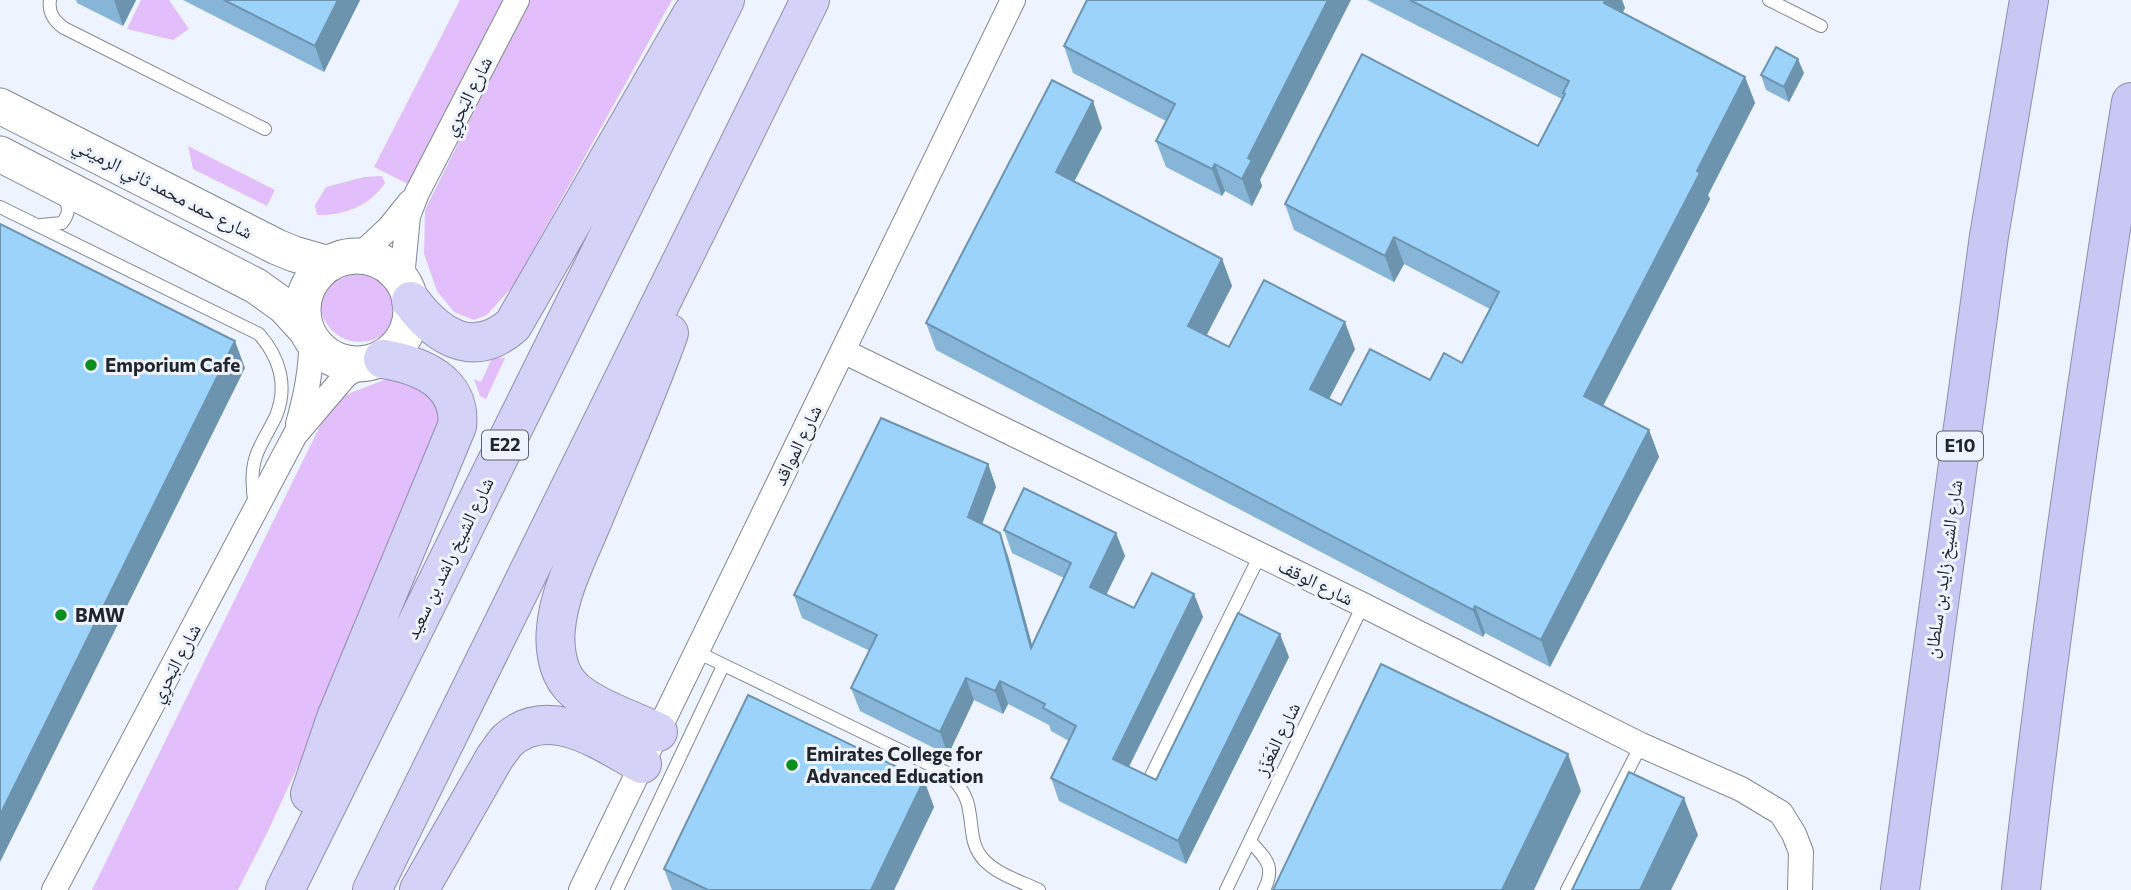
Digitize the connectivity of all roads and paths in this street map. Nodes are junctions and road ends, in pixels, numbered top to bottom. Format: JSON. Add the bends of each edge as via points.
{"nodes":[{"id":1,"x":50,"y":0,"type":"edge"},
{"id":2,"x":517,"y":0,"type":"edge"},
{"id":3,"x":700,"y":0,"type":"edge"},
{"id":4,"x":725,"y":0,"type":"edge"},
{"id":5,"x":810,"y":0,"type":"edge"},
{"id":6,"x":1013,"y":0,"type":"edge"},
{"id":7,"x":1769,"y":0,"type":"edge"},
{"id":8,"x":2029,"y":1,"type":"edge"},
{"id":9,"x":1821,"y":26,"type":"dead end"},
{"id":10,"x":2131,"y":102,"type":"edge"},
{"id":11,"x":0,"y":106,"type":"edge"},
{"id":12,"x":265,"y":129,"type":"dead end"},
{"id":13,"x":0,"y":154,"type":"edge"},
{"id":14,"x":57,"y":183,"type":"junction"},
{"id":15,"x":416,"y":193,"type":"junction"},
{"id":16,"x":710,"y":201,"type":"junction"},
{"id":17,"x":0,"y":207,"type":"edge"},
{"id":18,"x":37,"y":226,"type":"junction"},
{"id":19,"x":344,"y":260,"type":"junction"},
{"id":20,"x":406,"y":290,"type":"junction"},
{"id":21,"x":309,"y":335,"type":"junction"},
{"id":22,"x":843,"y":351,"type":"junction"},
{"id":23,"x":373,"y":362,"type":"junction"},
{"id":24,"x":295,"y":435,"type":"junction"},
{"id":25,"x":256,"y":509,"type":"junction"},
{"id":26,"x":1260,"y":555,"type":"junction"},
{"id":27,"x":1363,"y":605,"type":"junction"},
{"id":28,"x":697,"y":652,"type":"junction"},
{"id":29,"x":723,"y":666,"type":"junction"},
{"id":30,"x":1641,"y":745,"type":"junction"},
{"id":31,"x":650,"y":748,"type":"junction"},
{"id":32,"x":1148,"y":782,"type":"edge"},
{"id":33,"x":1250,"y":841,"type":"junction"},
{"id":34,"x":1801,"y":884,"type":"edge"},
{"id":35,"x":54,"y":890,"type":"edge"},
{"id":36,"x":278,"y":890,"type":"edge"},
{"id":37,"x":285,"y":890,"type":"edge"},
{"id":38,"x":372,"y":890,"type":"edge"},
{"id":39,"x":419,"y":890,"type":"edge"},
{"id":40,"x":581,"y":890,"type":"edge"},
{"id":41,"x":617,"y":890,"type":"edge"},
{"id":42,"x":1039,"y":890,"type":"edge"},
{"id":43,"x":1226,"y":890,"type":"edge"},
{"id":44,"x":1264,"y":890,"type":"edge"},
{"id":45,"x":1567,"y":890,"type":"edge"},
{"id":46,"x":1900,"y":890,"type":"edge"},
{"id":47,"x":2021,"y":890,"type":"edge"}],
"edges":[{"from":1,"to":12,"type":"lane","via":[[51,16],[65,28]]},
{"from":2,"to":15,"type":"street","name":"شارع البَحرِي"},
{"from":3,"to":20,"type":"highway","via":[[513,325],[495,338],[473,343],[454,339],[423,317]]},
{"from":4,"to":37,"type":"highway","name":"شارع الشيخ راشد بن سعيد","number":"E22"},
{"from":5,"to":16,"type":"highway"},
{"from":6,"to":22,"type":"street","name":"شارع المواقد"},
{"from":7,"to":9,"type":"lane"},
{"from":8,"to":46,"type":"highway","name":"شارع الشيخ زايد بن سلطان","number":"E10","via":[[1989,236]]},
{"from":10,"to":47,"type":"highway","via":[[2060,573]]},
{"from":11,"to":19,"type":"main road","name":"شارع حمد محمد ثاني الرميثي","via":[[277,247],[294,254]]},
{"from":13,"to":14,"type":"main road"},
{"from":14,"to":18,"type":"lane","via":[[69,214],[62,223]]},
{"from":14,"to":21,"type":"main road","via":[[256,286],[284,306]]},
{"from":15,"to":19,"type":"street","name":"شارع البَحرِي","via":[[389,228]]},
{"from":15,"to":20,"type":"street","name":"شارع البَحرِي","via":[[408,216]]},
{"from":16,"to":31,"type":"highway","via":[[654,375],[568,581],[556,627],[556,648],[569,685]]},
{"from":16,"to":38,"type":"highway"},
{"from":17,"to":18,"type":"lane"},
{"from":18,"to":25,"type":"lane","via":[[259,334],[269,345],[282,388],[253,469]]},
{"from":19,"to":20,"type":"main road","via":[[376,259],[390,266]]},
{"from":19,"to":21,"type":"main road","via":[[313,280],[303,301]]},
{"from":20,"to":23,"type":"main road","via":[[412,318],[406,335],[397,349]]},
{"from":21,"to":23,"type":"main road","via":[[325,354],[343,364]]},
{"from":21,"to":24,"type":"street","name":"شارع البَحرِي","via":[[312,358]]},
{"from":22,"to":26,"type":"street","name":"شارع الوقف"},
{"from":22,"to":28,"type":"street","name":"شارع المواقد"},
{"from":23,"to":24,"type":"street","name":"شارع البَحرِي","via":[[346,375]]},
{"from":23,"to":36,"type":"highway","via":[[411,366],[435,379],[453,396],[457,426],[336,718]]},
{"from":24,"to":25,"type":"street","name":"شارع البَحرِي"},
{"from":25,"to":35,"type":"street","name":"شارع البَحرِي"},
{"from":26,"to":27,"type":"street","name":"شارع الوقف"},
{"from":26,"to":32,"type":"lane"},
{"from":27,"to":30,"type":"street","name":"شارع الوقف"},
{"from":27,"to":33,"type":"lane","name":"شارع المُعَزَز"},
{"from":28,"to":29,"type":"lane"},
{"from":28,"to":31,"type":"street","name":"شارع المواقد"},
{"from":29,"to":41,"type":"lane"},
{"from":29,"to":42,"type":"lane","via":[[947,773],[965,795],[979,854],[995,869]]},
{"from":30,"to":34,"type":"street","name":"شارع الوقف","via":[[1741,789],[1778,835]]},
{"from":30,"to":45,"type":"lane"},
{"from":31,"to":39,"type":"highway","via":[[563,725],[543,724],[522,731],[495,757]]},
{"from":31,"to":40,"type":"street","name":"شارع المواقد"},
{"from":33,"to":43,"type":"lane","name":"شارع المُعَزَز"},
{"from":33,"to":44,"type":"lane","via":[[1270,867]]}]}
